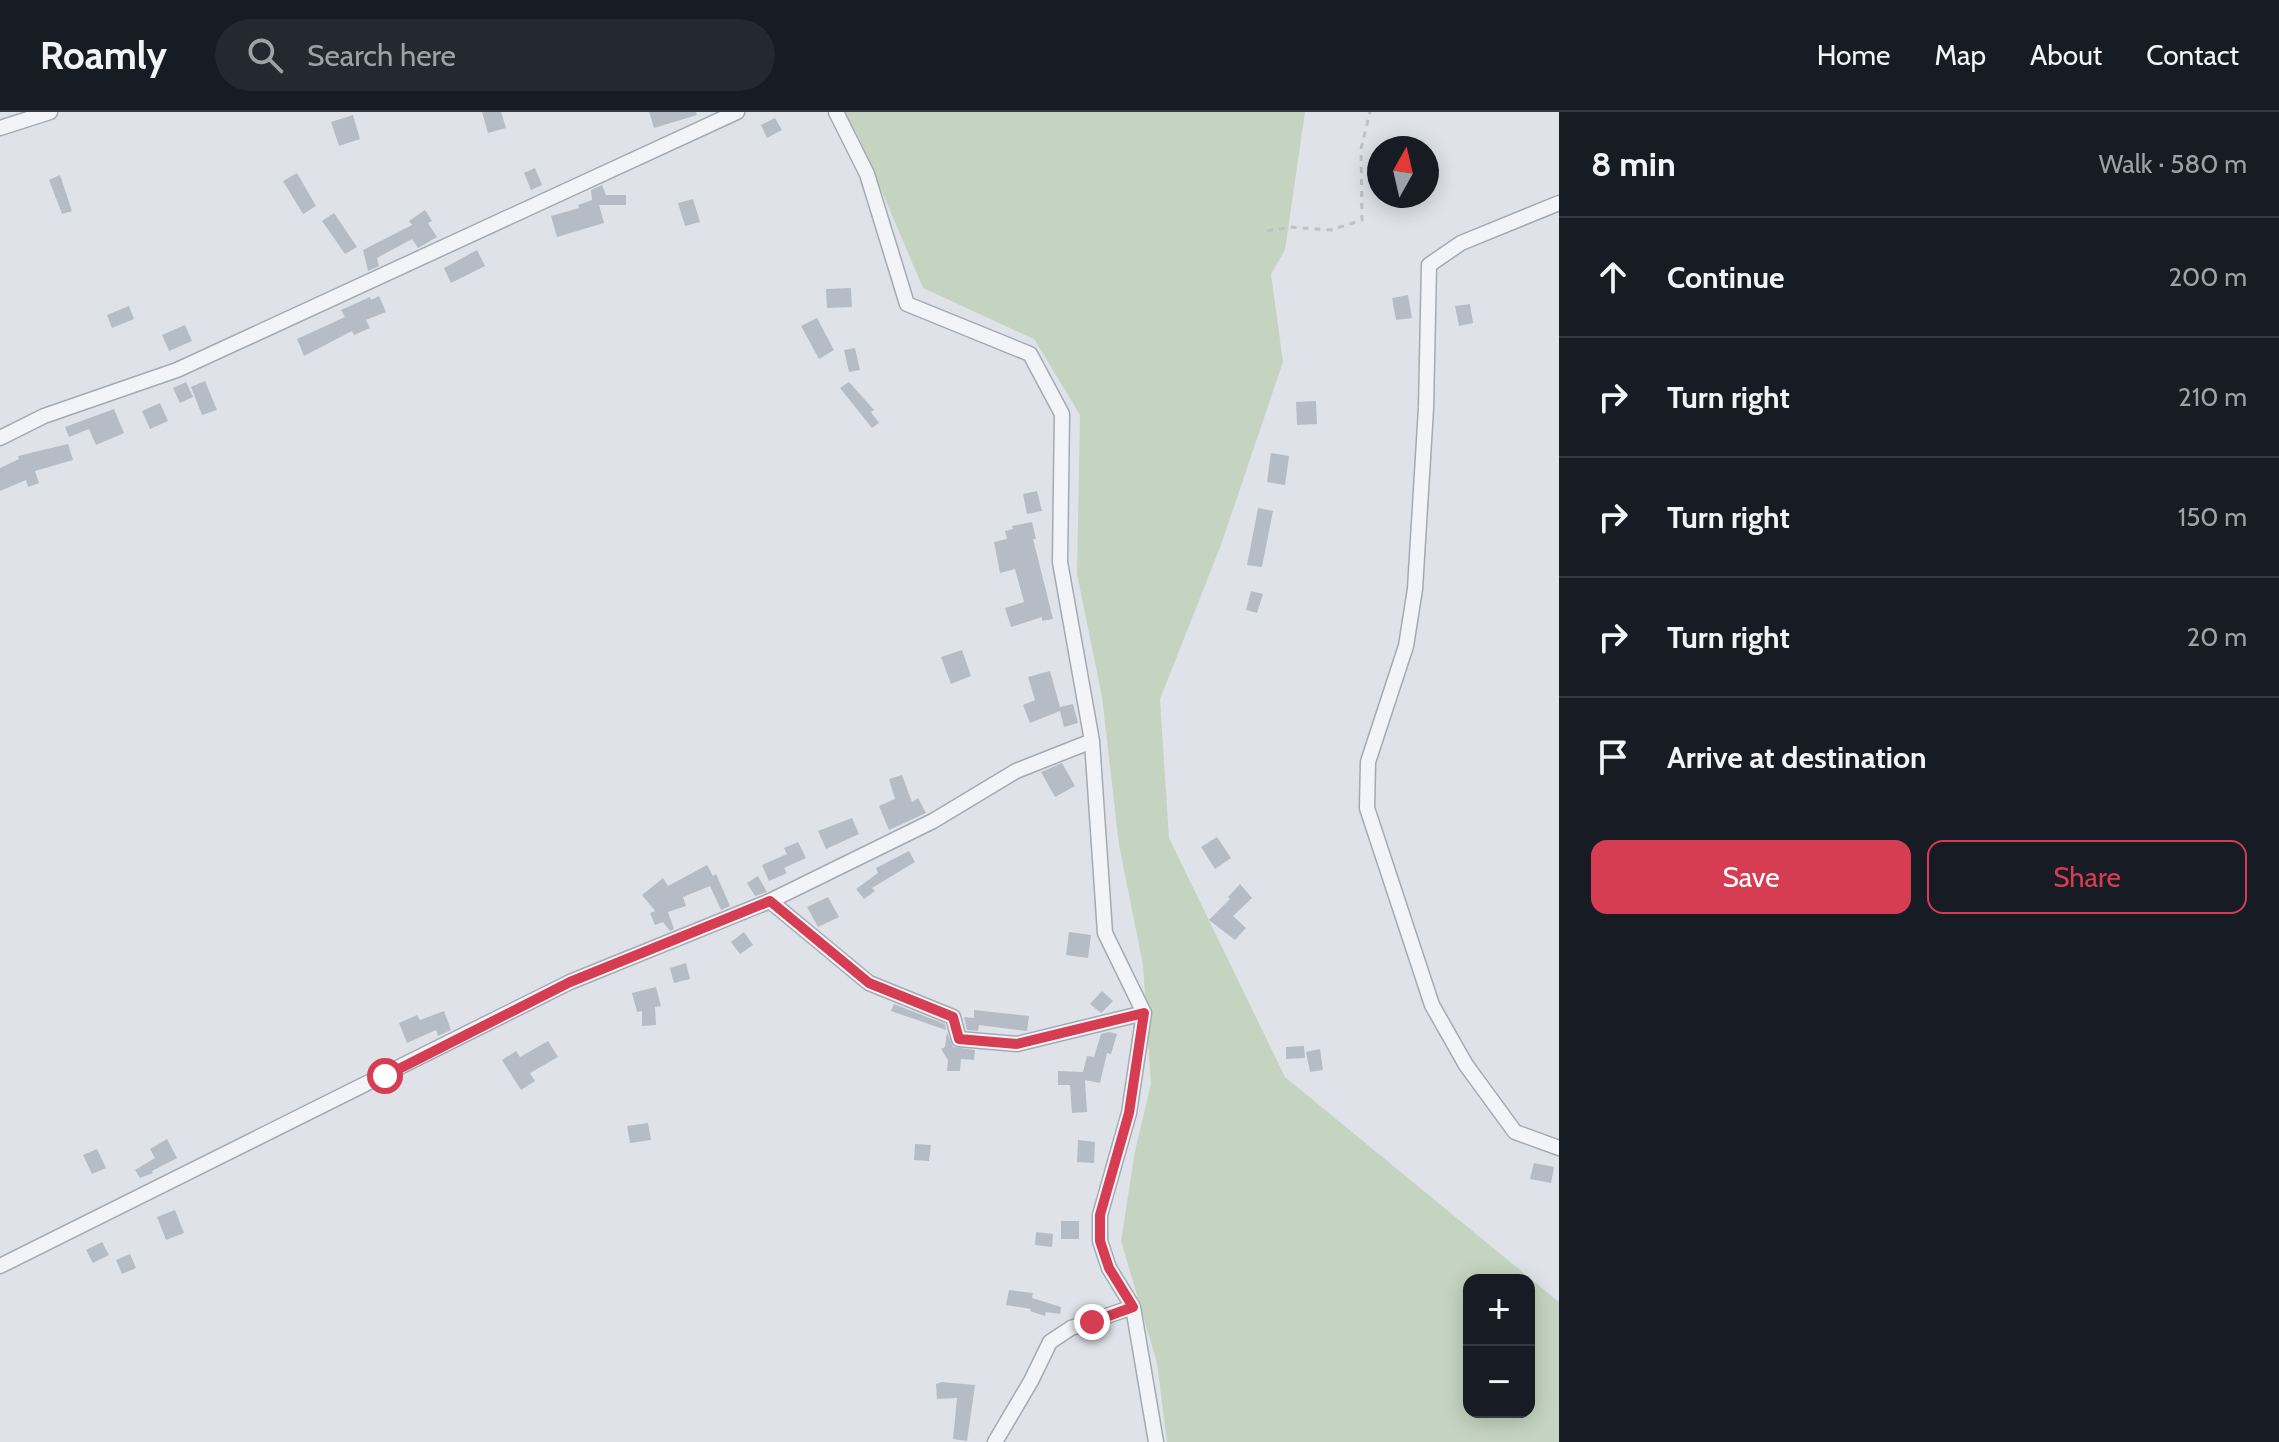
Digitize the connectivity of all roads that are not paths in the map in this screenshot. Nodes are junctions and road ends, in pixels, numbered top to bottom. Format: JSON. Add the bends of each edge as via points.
{"nodes":[{"id":1,"x":50,"y":112,"type":"edge"},
{"id":2,"x":737,"y":112,"type":"edge"},
{"id":3,"x":836,"y":112,"type":"edge"},
{"id":4,"x":0,"y":128,"type":"edge"},
{"id":5,"x":1559,"y":203,"type":"edge"},
{"id":6,"x":0,"y":438,"type":"edge"},
{"id":7,"x":1092,"y":741,"type":"junction"},
{"id":8,"x":770,"y":901,"type":"junction"},
{"id":9,"x":1144,"y":1013,"type":"junction"},
{"id":10,"x":1559,"y":1148,"type":"edge"},
{"id":11,"x":0,"y":1266,"type":"edge"},
{"id":12,"x":1133,"y":1307,"type":"junction"},
{"id":13,"x":995,"y":1442,"type":"edge"},
{"id":14,"x":1156,"y":1442,"type":"edge"}],
"edges":[{"from":1,"to":4,"type":"street"},
{"from":2,"to":6,"type":"street","via":[[177,370],[44,416]]},
{"from":3,"to":7,"type":"street","via":[[867,174],[907,304],[1030,354],[1062,414],[1060,562]]},
{"from":5,"to":10,"type":"street","via":[[1461,243],[1429,265],[1415,589],[1406,646],[1368,762],[1367,808],[1432,1005],[1466,1065],[1515,1132]]},
{"from":7,"to":8,"type":"street","via":[[1016,771],[933,821]]},
{"from":7,"to":9,"type":"street","via":[[1105,933]]},
{"from":8,"to":9,"type":"street","via":[[869,983],[953,1017],[959,1039],[1017,1044]]},
{"from":8,"to":11,"type":"street","via":[[570,982]]},
{"from":9,"to":12,"type":"street","via":[[1129,1113],[1100,1215],[1100,1241],[1109,1268]]},
{"from":12,"to":13,"type":"street","via":[[1071,1328],[1050,1342]]},
{"from":12,"to":14,"type":"street"}]}
